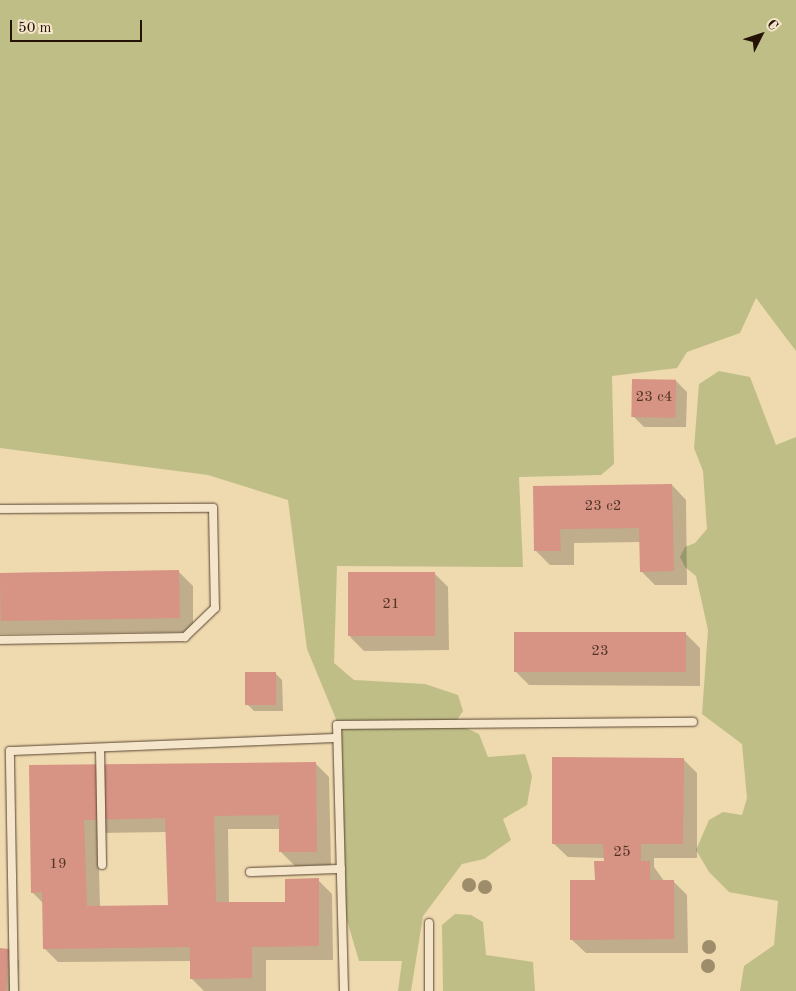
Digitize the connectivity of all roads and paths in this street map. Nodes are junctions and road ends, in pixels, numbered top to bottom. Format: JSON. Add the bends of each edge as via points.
{"nodes":[{"id":1,"x":0,"y":510,"type":"edge"},
{"id":2,"x":0,"y":640,"type":"edge"},
{"id":3,"x":693,"y":722,"type":"dead end"},
{"id":4,"x":337,"y":738,"type":"junction"},
{"id":5,"x":100,"y":748,"type":"junction"},
{"id":6,"x":102,"y":865,"type":"dead end"},
{"id":7,"x":341,"y":869,"type":"junction"},
{"id":8,"x":250,"y":872,"type":"dead end"},
{"id":9,"x":430,"y":923,"type":"dead end"},
{"id":10,"x":14,"y":991,"type":"edge"},
{"id":11,"x":344,"y":991,"type":"edge"},
{"id":12,"x":429,"y":991,"type":"edge"}],
"edges":[{"from":1,"to":2,"type":"lane","via":[[213,508],[215,608],[185,637]]},
{"from":3,"to":4,"type":"lane","via":[[337,725]]},
{"from":4,"to":5,"type":"lane"},
{"from":4,"to":7,"type":"lane"},
{"from":5,"to":6,"type":"lane"},
{"from":5,"to":10,"type":"lane","via":[[10,751]]},
{"from":7,"to":8,"type":"lane"},
{"from":7,"to":11,"type":"lane"},
{"from":9,"to":12,"type":"lane"}]}
